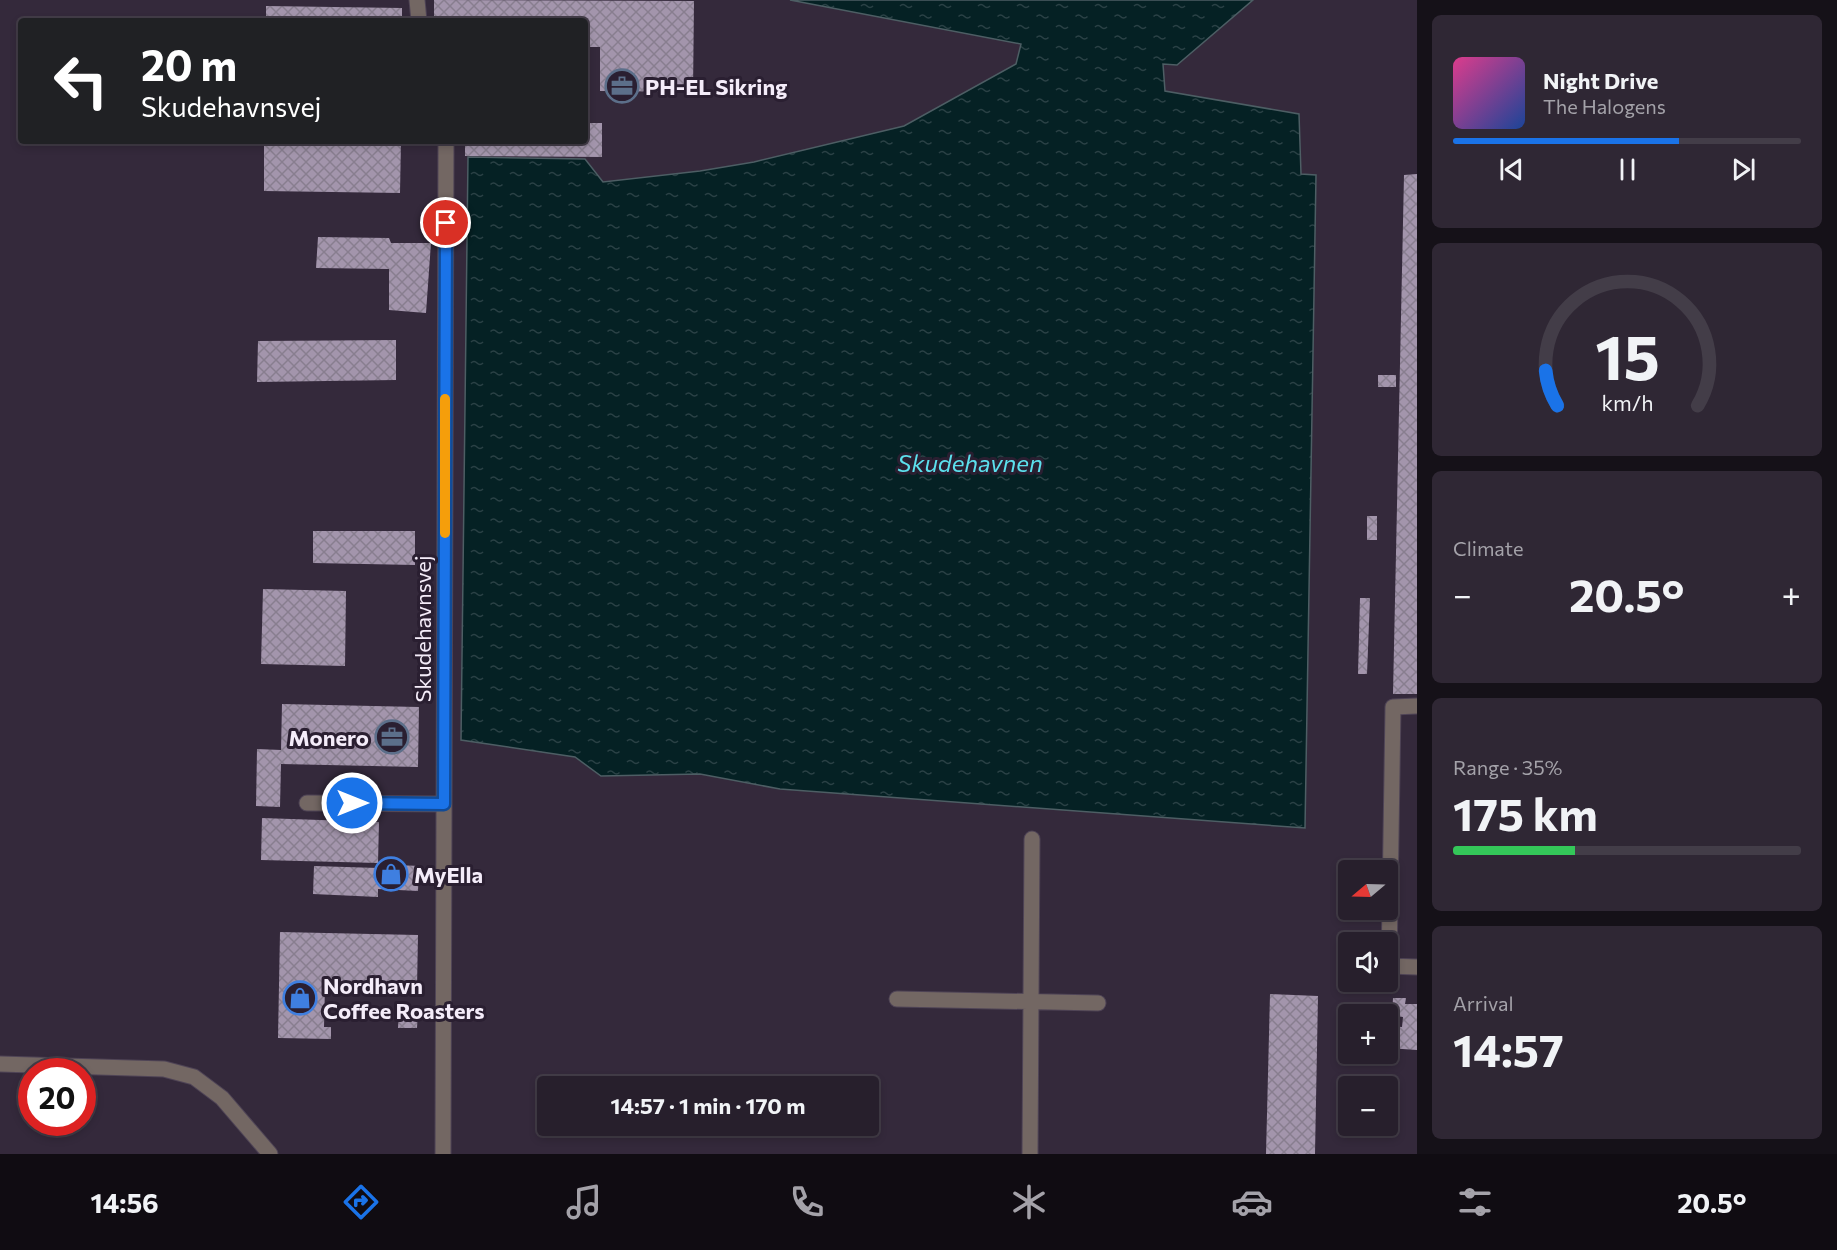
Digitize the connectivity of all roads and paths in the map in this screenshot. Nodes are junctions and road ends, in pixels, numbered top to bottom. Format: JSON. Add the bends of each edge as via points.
{"nodes":[{"id":1,"x":417,"y":0,"type":"edge"},
{"id":2,"x":419,"y":18,"type":"edge"},
{"id":3,"x":446,"y":144,"type":"edge"},
{"id":4,"x":1417,"y":706,"type":"edge"},
{"id":5,"x":307,"y":803,"type":"dead end"},
{"id":6,"x":444,"y":804,"type":"junction"},
{"id":7,"x":1032,"y":840,"type":"dead end"},
{"id":8,"x":1417,"y":967,"type":"edge"},
{"id":9,"x":897,"y":999,"type":"dead end"},
{"id":10,"x":1031,"y":1002,"type":"junction"},
{"id":11,"x":1098,"y":1003,"type":"dead end"},
{"id":12,"x":0,"y":1064,"type":"edge"},
{"id":13,"x":270,"y":1154,"type":"edge"},
{"id":14,"x":443,"y":1154,"type":"edge"},
{"id":15,"x":1030,"y":1154,"type":"edge"}],
"edges":[{"from":1,"to":2,"type":"street"},
{"from":3,"to":6,"type":"street","name":"Skudehavnsvej"},
{"from":4,"to":8,"type":"street","via":[[1393,707],[1389,966]]},
{"from":5,"to":6,"type":"street"},
{"from":6,"to":14,"type":"street","name":"Skudehavnsvej"},
{"from":7,"to":10,"type":"street"},
{"from":9,"to":10,"type":"street"},
{"from":10,"to":11,"type":"street"},
{"from":10,"to":15,"type":"street"},
{"from":12,"to":13,"type":"street","via":[[164,1069],[194,1077],[222,1098]]}]}
